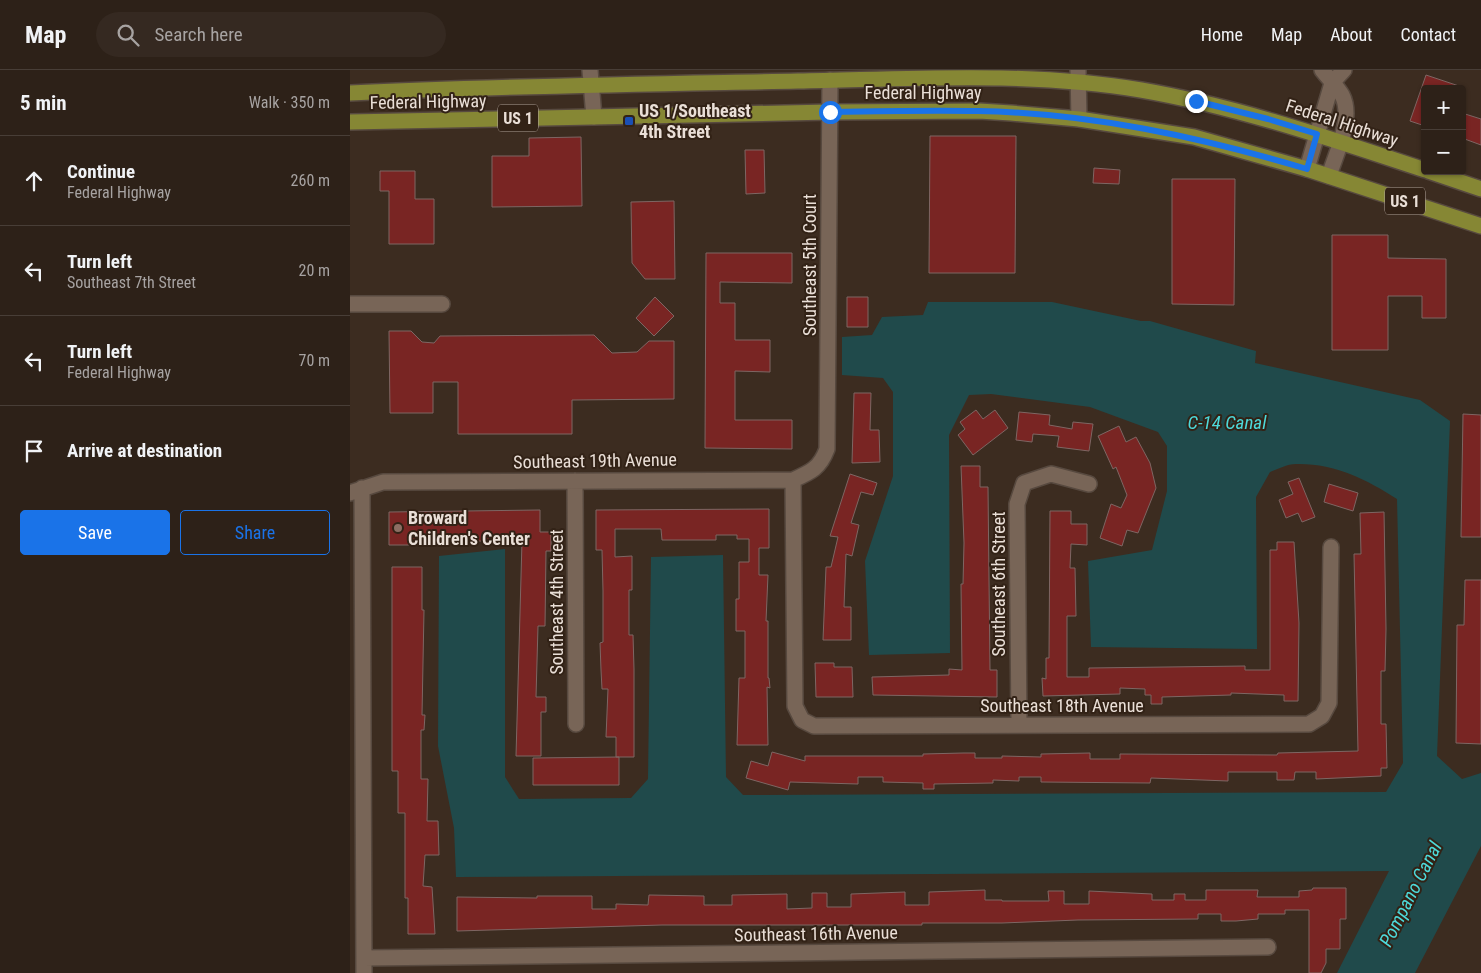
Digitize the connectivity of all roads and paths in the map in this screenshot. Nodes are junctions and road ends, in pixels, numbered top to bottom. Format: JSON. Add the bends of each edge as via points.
{"nodes":[{"id":1,"x":1322,"y":70,"type":"edge"},
{"id":2,"x":1344,"y":70,"type":"edge"},
{"id":3,"x":922,"y":74,"type":"edge"},
{"id":4,"x":1078,"y":76,"type":"edge"},
{"id":5,"x":590,"y":78,"type":"edge"},
{"id":6,"x":830,"y":80,"type":"junction"},
{"id":7,"x":1332,"y":83,"type":"junction"},
{"id":8,"x":350,"y":93,"type":"edge"},
{"id":9,"x":830,"y":112,"type":"junction"},
{"id":10,"x":594,"y":117,"type":"junction"},
{"id":11,"x":1079,"y":120,"type":"junction"},
{"id":12,"x":350,"y":122,"type":"edge"},
{"id":13,"x":1317,"y":134,"type":"junction"},
{"id":14,"x":1340,"y":142,"type":"junction"},
{"id":15,"x":1307,"y":169,"type":"junction"},
{"id":16,"x":1421,"y":169,"type":"edge"},
{"id":17,"x":1438,"y":175,"type":"edge"},
{"id":18,"x":1329,"y":176,"type":"junction"},
{"id":19,"x":1481,"y":189,"type":"edge"},
{"id":20,"x":1481,"y":226,"type":"edge"},
{"id":21,"x":350,"y":304,"type":"edge"},
{"id":22,"x":442,"y":304,"type":"dead end"},
{"id":23,"x":827,"y":449,"type":"joint"},
{"id":24,"x":793,"y":480,"type":"junction"},
{"id":25,"x":575,"y":481,"type":"junction"},
{"id":26,"x":1089,"y":484,"type":"dead end"},
{"id":27,"x":356,"y":490,"type":"edge"},
{"id":28,"x":1331,"y":547,"type":"dead end"},
{"id":29,"x":356,"y":690,"type":"edge"},
{"id":30,"x":576,"y":724,"type":"dead end"},
{"id":31,"x":1019,"y":725,"type":"junction"},
{"id":32,"x":357,"y":815,"type":"edge"},
{"id":33,"x":1268,"y":947,"type":"dead end"},
{"id":34,"x":364,"y":966,"type":"edge"}],
"edges":[{"from":1,"to":7,"type":"street"},
{"from":2,"to":7,"type":"street"},
{"from":3,"to":4,"type":"main road","name":"Federal Highway","number":"US 1","via":[[1000,78]]},
{"from":3,"to":6,"type":"main road","name":"Federal Highway","number":"US 1"},
{"from":4,"to":11,"type":"street"},
{"from":4,"to":13,"type":"main road","name":"Federal Highway","number":"US 1","via":[[1196,101]]},
{"from":5,"to":6,"type":"main road","name":"Federal Highway","number":"US 1"},
{"from":5,"to":8,"type":"main road","name":"Federal Highway","number":"US 1"},
{"from":5,"to":10,"type":"street"},
{"from":6,"to":9,"type":"street","name":"Southeast 5th Court"},
{"from":7,"to":13,"type":"street"},
{"from":7,"to":14,"type":"street","via":[[1345,103],[1346,117]]},
{"from":9,"to":10,"type":"main road","name":"Federal Highway","number":"US 1"},
{"from":9,"to":11,"type":"main road","name":"Federal Highway","number":"US 1","via":[[979,111]]},
{"from":9,"to":23,"type":"street","name":"Southeast 5th Court"},
{"from":10,"to":12,"type":"main road","name":"Federal Highway","number":"US 1"},
{"from":11,"to":15,"type":"main road","name":"Federal Highway","number":"US 1","via":[[1194,138]]},
{"from":13,"to":14,"type":"main road","name":"Federal Highway","number":"US 1"},
{"from":13,"to":15,"type":"street"},
{"from":14,"to":16,"type":"main road","name":"Federal Highway","number":"US 1"},
{"from":14,"to":18,"type":"street"},
{"from":15,"to":18,"type":"main road","name":"Federal Highway","number":"US 1"},
{"from":17,"to":19,"type":"main road","name":"Federal Highway","number":"US 1"},
{"from":18,"to":20,"type":"main road","name":"Federal Highway","number":"US 1"},
{"from":21,"to":22,"type":"street"},
{"from":23,"to":24,"type":"street","name":"Southeast 19th Avenue","via":[[822,462]]},
{"from":24,"to":25,"type":"street","name":"Southeast 19th Avenue"},
{"from":24,"to":31,"type":"street","name":"Southeast 18th Avenue","via":[[795,706],[802,720],[814,726]]},
{"from":25,"to":27,"type":"street","name":"Southeast 19th Avenue","via":[[384,482]]},
{"from":25,"to":30,"type":"street","name":"Southeast 4th Street"},
{"from":26,"to":31,"type":"street","name":"Southeast 6th Street","via":[[1051,474],[1024,483],[1017,504]]},
{"from":27,"to":29,"type":"street"},
{"from":28,"to":31,"type":"street","name":"Southeast 18th Avenue","via":[[1329,703],[1322,716],[1309,724]]},
{"from":29,"to":32,"type":"street"},
{"from":32,"to":34,"type":"street"},
{"from":33,"to":34,"type":"street","name":"Southeast 16th Avenue"}]}
